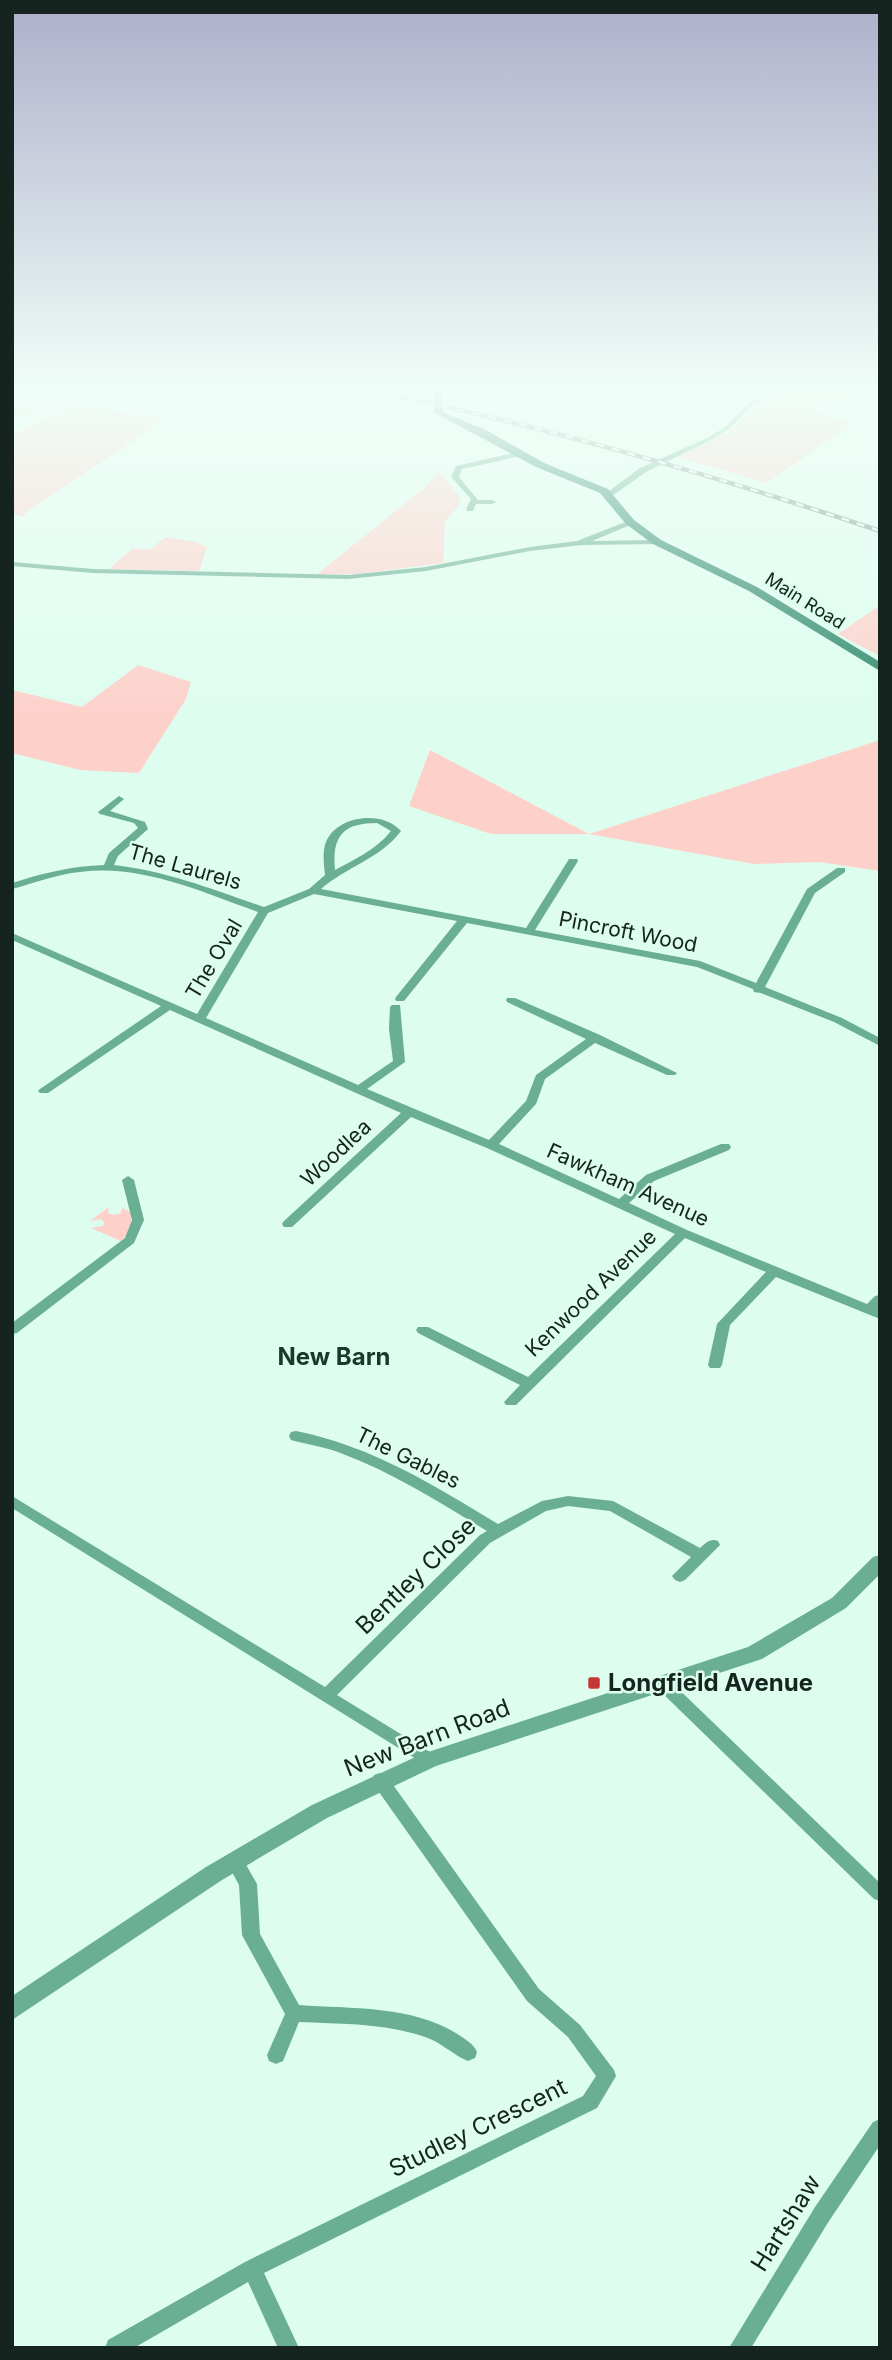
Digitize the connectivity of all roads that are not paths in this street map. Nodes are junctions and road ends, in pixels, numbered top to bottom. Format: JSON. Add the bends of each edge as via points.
{"nodes":[{"id":1,"x":473,"y":499,"type":"edge"},
{"id":2,"x":613,"y":499,"type":"edge"},
{"id":3,"x":492,"y":502,"type":"dead end"},
{"id":4,"x":630,"y":522,"type":"junction"},
{"id":5,"x":657,"y":542,"type":"junction"},
{"id":6,"x":579,"y":543,"type":"junction"},
{"id":7,"x":12,"y":564,"type":"edge"},
{"id":8,"x":880,"y":667,"type":"edge"},
{"id":9,"x":119,"y":799,"type":"dead end"},
{"id":10,"x":573,"y":860,"type":"dead end"},
{"id":11,"x":109,"y":866,"type":"junction"},
{"id":12,"x":841,"y":870,"type":"dead end"},
{"id":13,"x":330,"y":876,"type":"junction"},
{"id":14,"x":12,"y":886,"type":"edge"},
{"id":15,"x":313,"y":891,"type":"junction"},
{"id":16,"x":264,"y":911,"type":"junction"},
{"id":17,"x":463,"y":921,"type":"junction"},
{"id":18,"x":528,"y":933,"type":"junction"},
{"id":19,"x":12,"y":936,"type":"edge"},
{"id":20,"x":758,"y":990,"type":"junction"},
{"id":21,"x":511,"y":1000,"type":"dead end"},
{"id":22,"x":170,"y":1005,"type":"junction"},
{"id":23,"x":200,"y":1019,"type":"junction"},
{"id":24,"x":596,"y":1037,"type":"junction"},
{"id":25,"x":880,"y":1043,"type":"edge"},
{"id":26,"x":671,"y":1073,"type":"dead end"},
{"id":27,"x":360,"y":1089,"type":"junction"},
{"id":28,"x":44,"y":1091,"type":"dead end"},
{"id":29,"x":409,"y":1112,"type":"junction"},
{"id":30,"x":491,"y":1145,"type":"junction"},
{"id":31,"x":724,"y":1147,"type":"dead end"},
{"id":32,"x":128,"y":1180,"type":"dead end"},
{"id":33,"x":622,"y":1203,"type":"junction"},
{"id":34,"x":288,"y":1224,"type":"dead end"},
{"id":35,"x":683,"y":1233,"type":"junction"},
{"id":36,"x":774,"y":1270,"type":"junction"},
{"id":37,"x":880,"y":1299,"type":"edge"},
{"id":38,"x":874,"y":1312,"type":"edge"},
{"id":39,"x":12,"y":1330,"type":"edge"},
{"id":40,"x":423,"y":1331,"type":"dead end"},
{"id":41,"x":715,"y":1365,"type":"dead end"},
{"id":42,"x":528,"y":1383,"type":"junction"},
{"id":43,"x":511,"y":1402,"type":"dead end"},
{"id":44,"x":296,"y":1436,"type":"dead end"},
{"id":45,"x":12,"y":1501,"type":"edge"},
{"id":46,"x":496,"y":1530,"type":"junction"},
{"id":47,"x":713,"y":1545,"type":"dead end"},
{"id":48,"x":701,"y":1556,"type":"junction"},
{"id":49,"x":880,"y":1562,"type":"edge"},
{"id":50,"x":680,"y":1576,"type":"dead end"},
{"id":51,"x":662,"y":1683,"type":"junction"},
{"id":52,"x":327,"y":1695,"type":"junction"},
{"id":53,"x":429,"y":1760,"type":"junction"},
{"id":54,"x":380,"y":1780,"type":"junction"},
{"id":55,"x":235,"y":1861,"type":"junction"},
{"id":56,"x":880,"y":1894,"type":"edge"},
{"id":57,"x":12,"y":2009,"type":"edge"},
{"id":58,"x":294,"y":2012,"type":"junction"},
{"id":59,"x":468,"y":2052,"type":"dead end"},
{"id":60,"x":276,"y":2055,"type":"dead end"},
{"id":61,"x":880,"y":2128,"type":"edge"},
{"id":62,"x":252,"y":2269,"type":"junction"},
{"id":63,"x":115,"y":2347,"type":"edge"},
{"id":64,"x":289,"y":2348,"type":"edge"},
{"id":65,"x":739,"y":2348,"type":"edge"}],
"edges":[{"from":1,"to":3,"type":"street","via":[[472,505]]},
{"from":2,"to":4,"type":"main road","name":"Main Road"},
{"from":4,"to":5,"type":"main road","name":"Main Road"},
{"from":4,"to":6,"type":"street"},
{"from":5,"to":6,"type":"street"},
{"from":5,"to":8,"type":"main road","name":"Main Road","via":[[753,589]]},
{"from":6,"to":7,"type":"street","via":[[348,577],[93,571]]},
{"from":9,"to":11,"type":"street","via":[[99,815],[143,826],[113,855]]},
{"from":10,"to":18,"type":"street","name":"Pincroft Wood"},
{"from":11,"to":14,"type":"street","name":"The Laurels","via":[[62,871]]},
{"from":11,"to":16,"type":"street","name":"The Laurels","via":[[150,872]]},
{"from":12,"to":20,"type":"street","via":[[811,891]]},
{"from":13,"to":13,"type":"street","name":"The Oval","via":[[330,843],[338,832],[355,823],[378,820],[396,831],[376,852]]},
{"from":13,"to":15,"type":"street","name":"The Oval"},
{"from":15,"to":16,"type":"street","name":"The Oval"},
{"from":15,"to":17,"type":"street","name":"Pincroft Wood"},
{"from":16,"to":23,"type":"street","name":"The Oval"},
{"from":17,"to":18,"type":"street","name":"Pincroft Wood"},
{"from":17,"to":27,"type":"street","via":[[398,1003],[398,1062]]},
{"from":18,"to":20,"type":"street","name":"Pincroft Wood","via":[[678,958]]},
{"from":19,"to":22,"type":"street","name":"Fawkham Avenue"},
{"from":20,"to":25,"type":"street","name":"Pincroft Wood","via":[[838,1020]]},
{"from":21,"to":24,"type":"street"},
{"from":22,"to":23,"type":"street","name":"Fawkham Avenue"},
{"from":22,"to":28,"type":"street"},
{"from":23,"to":27,"type":"street","name":"Fawkham Avenue"},
{"from":24,"to":26,"type":"street"},
{"from":24,"to":30,"type":"street","via":[[540,1077],[532,1101]]},
{"from":27,"to":29,"type":"street","name":"Fawkham Avenue"},
{"from":29,"to":30,"type":"street","name":"Fawkham Avenue"},
{"from":29,"to":34,"type":"street","name":"Woodlea"},
{"from":30,"to":33,"type":"street","name":"Fawkham Avenue"},
{"from":31,"to":33,"type":"street","via":[[650,1178]]},
{"from":32,"to":39,"type":"street","via":[[138,1213],[130,1240]]},
{"from":33,"to":35,"type":"street","name":"Fawkham Avenue"},
{"from":35,"to":36,"type":"street","name":"Fawkham Avenue"},
{"from":35,"to":42,"type":"street","name":"Kenwood Avenue"},
{"from":36,"to":38,"type":"street","name":"Fawkham Avenue"},
{"from":36,"to":41,"type":"street","via":[[724,1324]]},
{"from":37,"to":38,"type":"street"},
{"from":40,"to":42,"type":"street","name":"Kenwood Avenue"},
{"from":42,"to":43,"type":"street","name":"Kenwood Avenue"},
{"from":44,"to":46,"type":"street","name":"The Gables","via":[[321,1440],[412,1480]]},
{"from":45,"to":52,"type":"street"},
{"from":46,"to":48,"type":"street","name":"Bentley Close","via":[[550,1503],[591,1502],[617,1508]]},
{"from":46,"to":52,"type":"street","name":"Bentley Close"},
{"from":47,"to":48,"type":"street"},
{"from":48,"to":50,"type":"street"},
{"from":49,"to":51,"type":"street","name":"New Barn Road","via":[[839,1603],[755,1653]]},
{"from":51,"to":53,"type":"street","name":"New Barn Road"},
{"from":51,"to":56,"type":"street"},
{"from":52,"to":53,"type":"street"},
{"from":53,"to":54,"type":"street","name":"New Barn Road"},
{"from":54,"to":55,"type":"street","name":"New Barn Road"},
{"from":54,"to":62,"type":"street","name":"Studley Crescent","via":[[533,1995],[574,2031],[607,2076],[590,2102]]},
{"from":55,"to":57,"type":"street","name":"New Barn Road"},
{"from":55,"to":58,"type":"street","via":[[248,1884],[251,1935]]},
{"from":58,"to":59,"type":"street","via":[[423,2026],[452,2038]]},
{"from":58,"to":60,"type":"street"},
{"from":61,"to":65,"type":"street","name":"Hartshaw"},
{"from":62,"to":63,"type":"street","name":"Studley Crescent"},
{"from":62,"to":64,"type":"street"}]}
